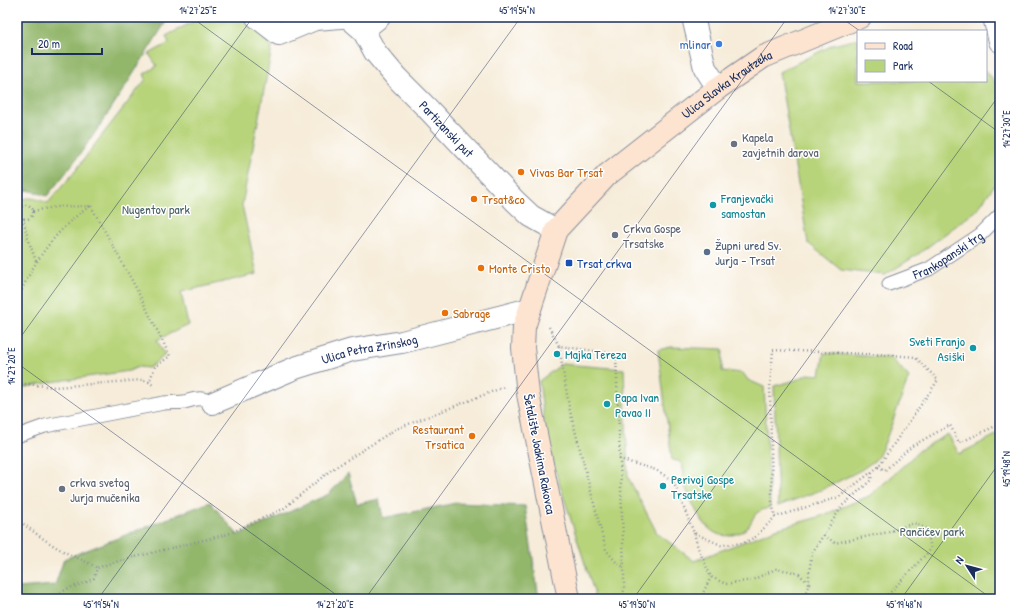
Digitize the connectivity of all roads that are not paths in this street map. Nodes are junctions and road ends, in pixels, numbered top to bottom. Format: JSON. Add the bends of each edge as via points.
{"nodes":[{"id":1,"x":257,"y":17,"type":"edge"},
{"id":2,"x":341,"y":17,"type":"edge"},
{"id":3,"x":693,"y":17,"type":"edge"},
{"id":4,"x":860,"y":17,"type":"edge"},
{"id":5,"x":994,"y":17,"type":"edge"},
{"id":6,"x":364,"y":21,"type":"edge"},
{"id":7,"x":1000,"y":41,"type":"edge"},
{"id":8,"x":718,"y":88,"type":"junction"},
{"id":9,"x":1000,"y":215,"type":"edge"},
{"id":10,"x":556,"y":230,"type":"junction"},
{"id":11,"x":889,"y":284,"type":"dead end"},
{"id":12,"x":530,"y":309,"type":"junction"},
{"id":13,"x":213,"y":403,"type":"joint"},
{"id":14,"x":17,"y":436,"type":"edge"},
{"id":15,"x":569,"y":599,"type":"edge"}],
"edges":[{"from":1,"to":2,"type":"street","via":[[279,34],[314,19]]},
{"from":3,"to":8,"type":"street","via":[[705,68]]},
{"from":4,"to":8,"type":"street","name":"Ulica Slavka Krautzeka","via":[[763,57]]},
{"from":5,"to":7,"type":"street"},
{"from":6,"to":10,"type":"street","name":"Partizanski put","via":[[375,52],[396,77],[515,201],[532,216]]},
{"from":8,"to":10,"type":"street","name":"Ulica Slavka Krautzeka","via":[[607,175]]},
{"from":9,"to":11,"type":"lane","name":"Frankopanski trg","via":[[980,235],[929,269]]},
{"from":10,"to":12,"type":"street"},
{"from":12,"to":13,"type":"street","name":"Ulica Petra Zrinskog","via":[[402,342],[352,350],[295,368]]},
{"from":12,"to":15,"type":"street","name":"Šetalište Joakima Rakovca","via":[[524,327],[526,379]]},
{"from":13,"to":14,"type":"lane","via":[[196,398],[164,403],[45,426]]}]}
